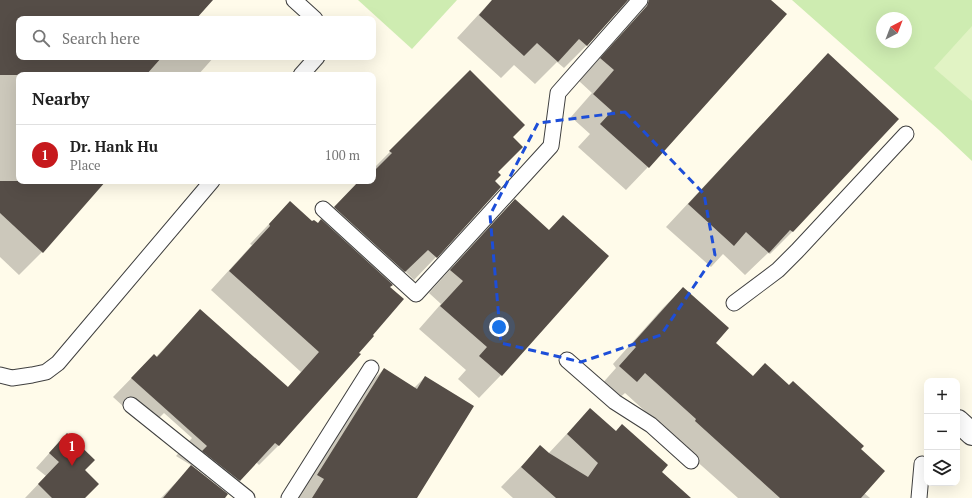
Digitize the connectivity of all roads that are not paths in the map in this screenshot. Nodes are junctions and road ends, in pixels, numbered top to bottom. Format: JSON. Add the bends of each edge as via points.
{"nodes":[{"id":1,"x":294,"y":0,"type":"edge"},
{"id":2,"x":640,"y":0,"type":"edge"},
{"id":3,"x":312,"y":16,"type":"edge"},
{"id":4,"x":314,"y":60,"type":"edge"},
{"id":5,"x":304,"y":72,"type":"edge"},
{"id":6,"x":906,"y":134,"type":"dead end"},
{"id":7,"x":209,"y":184,"type":"edge"},
{"id":8,"x":324,"y":209,"type":"dead end"},
{"id":9,"x":734,"y":303,"type":"dead end"},
{"id":10,"x":567,"y":360,"type":"dead end"},
{"id":11,"x":371,"y":368,"type":"dead end"},
{"id":12,"x":0,"y":375,"type":"edge"},
{"id":13,"x":132,"y":405,"type":"dead end"},
{"id":14,"x":691,"y":461,"type":"dead end"},
{"id":15,"x":922,"y":464,"type":"dead end"},
{"id":16,"x":247,"y":498,"type":"edge"},
{"id":17,"x":289,"y":498,"type":"edge"},
{"id":18,"x":919,"y":498,"type":"edge"}],
"edges":[{"from":1,"to":3,"type":"lane"},
{"from":2,"to":8,"type":"lane","via":[[558,93],[551,146],[416,294]]},
{"from":4,"to":5,"type":"lane"},
{"from":6,"to":9,"type":"lane","via":[[778,270]]},
{"from":7,"to":12,"type":"lane","via":[[58,363],[46,372],[32,375],[12,378]]},
{"from":10,"to":14,"type":"lane","via":[[615,402],[650,425]]},
{"from":11,"to":17,"type":"lane"},
{"from":13,"to":16,"type":"lane"},
{"from":15,"to":18,"type":"lane"}]}
